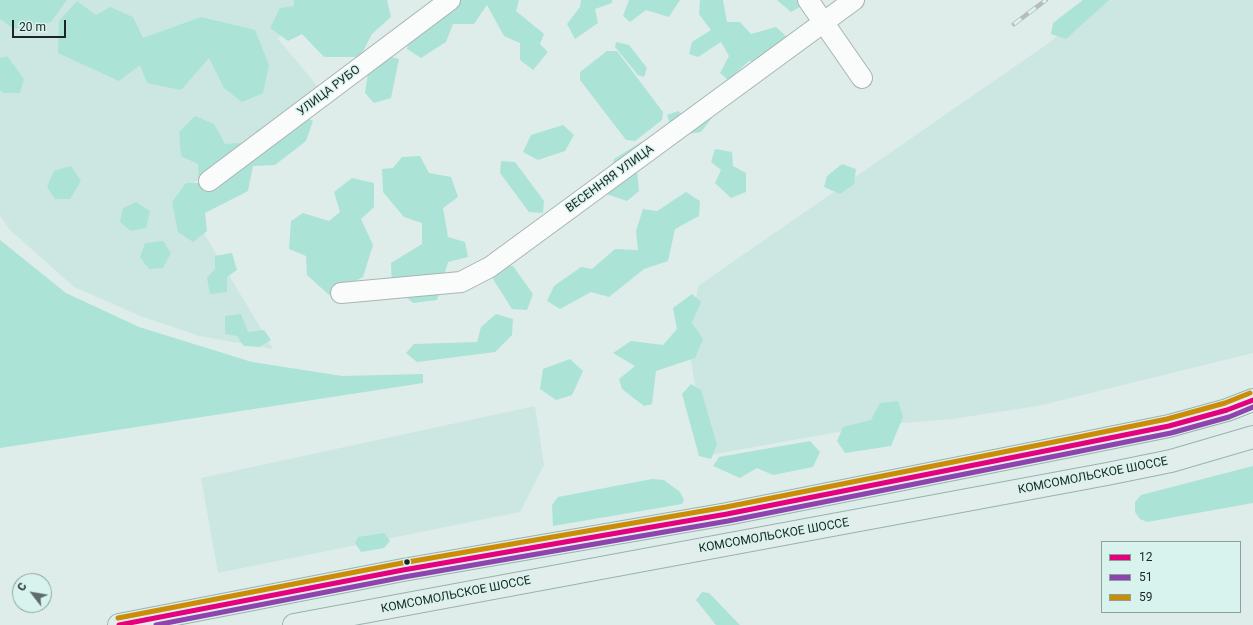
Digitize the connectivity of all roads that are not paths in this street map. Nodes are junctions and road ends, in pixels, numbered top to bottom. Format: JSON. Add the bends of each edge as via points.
{"nodes":[{"id":1,"x":450,"y":0,"type":"edge"},
{"id":2,"x":808,"y":0,"type":"edge"},
{"id":3,"x":854,"y":0,"type":"edge"},
{"id":4,"x":824,"y":22,"type":"junction"},
{"id":5,"x":862,"y":78,"type":"dead end"},
{"id":6,"x":209,"y":181,"type":"dead end"},
{"id":7,"x":341,"y":293,"type":"dead end"},
{"id":8,"x":1253,"y":400,"type":"edge"},
{"id":9,"x":1253,"y":437,"type":"edge"},
{"id":10,"x":119,"y":625,"type":"edge"},
{"id":11,"x":294,"y":625,"type":"edge"}],
"edges":[{"from":1,"to":6,"type":"street","name":"УЛИЦА РУБО"},
{"from":2,"to":4,"type":"street"},
{"from":3,"to":4,"type":"street","name":"ВЕСЕННЯЯ УЛИЦА"},
{"from":4,"to":5,"type":"street"},
{"from":4,"to":7,"type":"street","name":"ВЕСЕННЯЯ УЛИЦА","via":[[490,267],[461,282]]},
{"from":8,"to":10,"type":"main road","via":[[1169,426],[1065,447],[727,514],[411,569]]},
{"from":9,"to":11,"type":"main road","name":"КОМСОМОЛЬСКОЕ ШОССЕ","via":[[1171,461],[1107,474]]}]}
